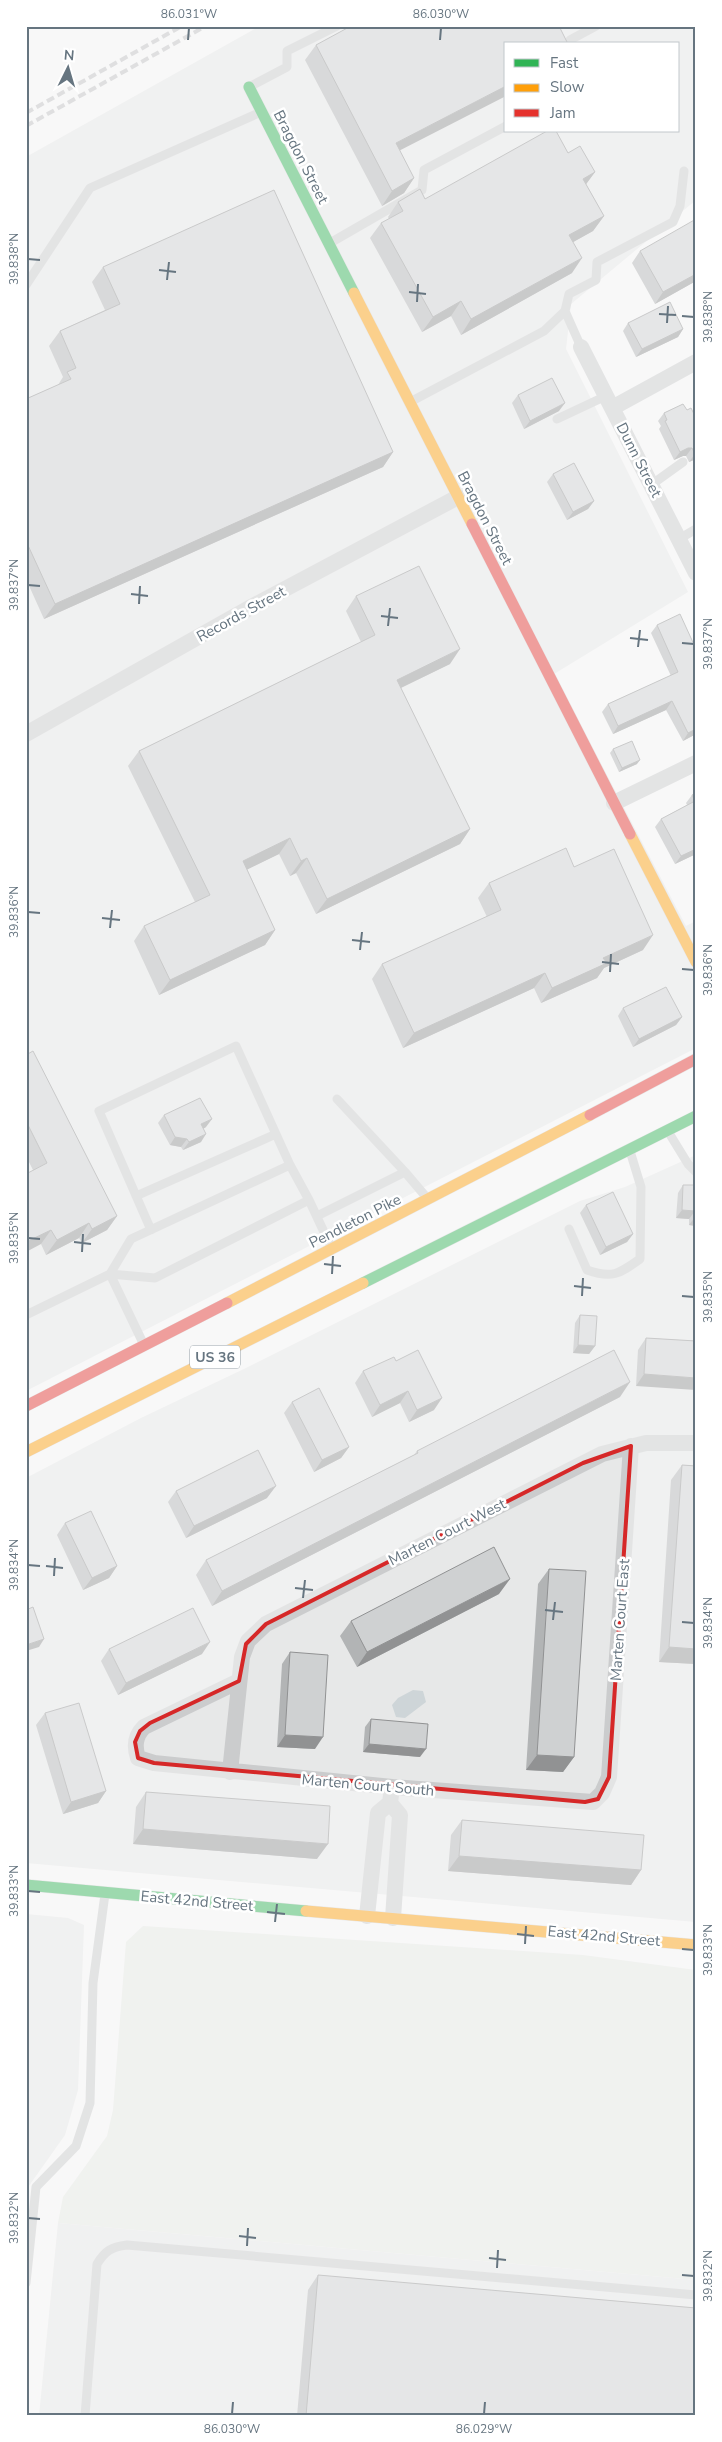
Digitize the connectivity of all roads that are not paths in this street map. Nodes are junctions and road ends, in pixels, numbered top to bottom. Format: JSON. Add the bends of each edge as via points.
{"nodes":[{"id":1,"x":337,"y":26,"type":"edge"},
{"id":2,"x":596,"y":26,"type":"edge"},
{"id":3,"x":570,"y":42,"type":"edge"},
{"id":4,"x":249,"y":87,"type":"joint"},
{"id":5,"x":261,"y":112,"type":"junction"},
{"id":6,"x":504,"y":127,"type":"edge"},
{"id":7,"x":684,"y":170,"type":"dead end"},
{"id":8,"x":328,"y":243,"type":"junction"},
{"id":9,"x":26,"y":285,"type":"edge"},
{"id":10,"x":565,"y":311,"type":"junction"},
{"id":11,"x":581,"y":347,"type":"joint"},
{"id":12,"x":696,"y":362,"type":"edge"},
{"id":13,"x":410,"y":402,"type":"junction"},
{"id":14,"x":609,"y":402,"type":"junction"},
{"id":15,"x":557,"y":419,"type":"edge"},
{"id":16,"x":684,"y":462,"type":"dead end"},
{"id":17,"x":651,"y":485,"type":"junction"},
{"id":18,"x":458,"y":497,"type":"junction"},
{"id":19,"x":696,"y":529,"type":"edge"},
{"id":20,"x":678,"y":539,"type":"junction"},
{"id":21,"x":696,"y":573,"type":"edge"},
{"id":22,"x":26,"y":734,"type":"edge"},
{"id":23,"x":696,"y":763,"type":"edge"},
{"id":24,"x":614,"y":803,"type":"junction"},
{"id":25,"x":696,"y":962,"type":"edge"},
{"id":26,"x":696,"y":1059,"type":"edge"},
{"id":27,"x":338,"y":1099,"type":"dead end"},
{"id":28,"x":696,"y":1116,"type":"edge"},
{"id":29,"x":668,"y":1130,"type":"junction"},
{"id":30,"x":276,"y":1134,"type":"junction"},
{"id":31,"x":630,"y":1150,"type":"junction"},
{"id":32,"x":290,"y":1165,"type":"junction"},
{"id":33,"x":405,"y":1172,"type":"junction"},
{"id":34,"x":696,"y":1172,"type":"edge"},
{"id":35,"x":136,"y":1196,"type":"junction"},
{"id":36,"x":309,"y":1200,"type":"junction"},
{"id":37,"x":428,"y":1200,"type":"junction"},
{"id":38,"x":317,"y":1216,"type":"junction"},
{"id":39,"x":569,"y":1229,"type":"dead end"},
{"id":40,"x":151,"y":1230,"type":"junction"},
{"id":41,"x":332,"y":1249,"type":"junction"},
{"id":42,"x":110,"y":1274,"type":"junction"},
{"id":43,"x":26,"y":1315,"type":"edge"},
{"id":44,"x":145,"y":1346,"type":"junction"},
{"id":45,"x":26,"y":1406,"type":"edge"},
{"id":46,"x":696,"y":1443,"type":"edge"},
{"id":47,"x":631,"y":1446,"type":"junction"},
{"id":48,"x":26,"y":1452,"type":"edge"},
{"id":49,"x":239,"y":1681,"type":"junction"},
{"id":50,"x":230,"y":1772,"type":"junction"},
{"id":51,"x":602,"y":1793,"type":"joint"},
{"id":52,"x":391,"y":1795,"type":"junction"},
{"id":53,"x":26,"y":1885,"type":"edge"},
{"id":54,"x":105,"y":1894,"type":"junction"},
{"id":55,"x":367,"y":1916,"type":"junction"},
{"id":56,"x":393,"y":1918,"type":"junction"},
{"id":57,"x":696,"y":1945,"type":"edge"},
{"id":58,"x":26,"y":2184,"type":"edge"},
{"id":59,"x":36,"y":2187,"type":"junction"},
{"id":60,"x":26,"y":2284,"type":"edge"},
{"id":61,"x":696,"y":2295,"type":"edge"},
{"id":62,"x":85,"y":2416,"type":"edge"}],
"edges":[{"from":1,"to":4,"type":"lane","via":[[287,50],[286,67]]},
{"from":2,"to":3,"type":"lane"},
{"from":4,"to":5,"type":"street","name":"Bragdon Street"},
{"from":5,"to":8,"type":"street","name":"Bragdon Street"},
{"from":5,"to":9,"type":"lane","via":[[90,188]]},
{"from":6,"to":8,"type":"lane","via":[[424,170],[422,190]]},
{"from":7,"to":10,"type":"lane","via":[[680,206],[672,222],[597,262],[596,280],[569,294]]},
{"from":8,"to":13,"type":"street","name":"Bragdon Street"},
{"from":10,"to":11,"type":"lane"},
{"from":10,"to":13,"type":"lane","via":[[544,331]]},
{"from":11,"to":14,"type":"street","name":"Dunn Street"},
{"from":12,"to":14,"type":"street"},
{"from":13,"to":18,"type":"street","name":"Bragdon Street"},
{"from":14,"to":15,"type":"lane"},
{"from":14,"to":17,"type":"street","name":"Dunn Street"},
{"from":16,"to":17,"type":"lane"},
{"from":17,"to":20,"type":"street","name":"Dunn Street"},
{"from":18,"to":22,"type":"street","name":"Records Street","via":[[253,606]]},
{"from":18,"to":24,"type":"street","name":"Bragdon Street"},
{"from":19,"to":20,"type":"lane"},
{"from":20,"to":21,"type":"street","name":"Dunn Street"},
{"from":23,"to":24,"type":"street"},
{"from":24,"to":25,"type":"street","name":"Bragdon Street"},
{"from":26,"to":37,"type":"street","name":"Pendleton Pike","number":"US 36"},
{"from":27,"to":33,"type":"lane"},
{"from":28,"to":29,"type":"street","number":"US 36"},
{"from":29,"to":31,"type":"street","number":"US 36"},
{"from":29,"to":34,"type":"lane"},
{"from":30,"to":32,"type":"lane"},
{"from":30,"to":35,"type":"lane"},
{"from":30,"to":35,"type":"lane","via":[[236,1046],[99,1111]]},
{"from":31,"to":39,"type":"lane","via":[[642,1187],[640,1259],[626,1269],[605,1276],[587,1270]]},
{"from":31,"to":48,"type":"street","number":"US 36"},
{"from":32,"to":36,"type":"lane"},
{"from":32,"to":40,"type":"lane"},
{"from":33,"to":37,"type":"lane"},
{"from":33,"to":38,"type":"lane"},
{"from":35,"to":40,"type":"lane"},
{"from":36,"to":38,"type":"lane"},
{"from":36,"to":42,"type":"lane","via":[[155,1278]]},
{"from":37,"to":41,"type":"street","name":"Pendleton Pike","number":"US 36"},
{"from":38,"to":41,"type":"lane"},
{"from":40,"to":42,"type":"lane","via":[[131,1239]]},
{"from":41,"to":44,"type":"street","name":"Pendleton Pike","number":"US 36"},
{"from":42,"to":43,"type":"lane"},
{"from":42,"to":44,"type":"lane"},
{"from":44,"to":45,"type":"street","name":"Pendleton Pike","number":"US 36"},
{"from":46,"to":47,"type":"street","name":"Marten Court West"},
{"from":47,"to":49,"type":"street","name":"Marten Court West","via":[[583,1463],[266,1624],[246,1644]]},
{"from":47,"to":51,"type":"street","name":"Marten Court East","via":[[609,1777]]},
{"from":49,"to":50,"type":"street","name":"Marten Court West"},
{"from":49,"to":50,"type":"street","name":"Marten Court South","via":[[144,1727],[136,1738],[138,1758],[148,1762]]},
{"from":50,"to":52,"type":"street","name":"Marten Court South"},
{"from":51,"to":52,"type":"street","name":"Marten Court South","via":[[593,1802]]},
{"from":52,"to":55,"type":"street","via":[[378,1813]]},
{"from":52,"to":56,"type":"street","via":[[400,1815]]},
{"from":53,"to":54,"type":"street","name":"East 42nd Street"},
{"from":54,"to":55,"type":"street","name":"East 42nd Street"},
{"from":54,"to":59,"type":"lane","via":[[93,1983],[90,2102],[76,2146]]},
{"from":55,"to":56,"type":"street","name":"East 42nd Street"},
{"from":56,"to":57,"type":"street","name":"East 42nd Street"},
{"from":58,"to":59,"type":"lane"},
{"from":59,"to":60,"type":"lane"},
{"from":61,"to":62,"type":"lane","via":[[127,2245],[114,2247],[103,2253],[97,2264]]}]}
